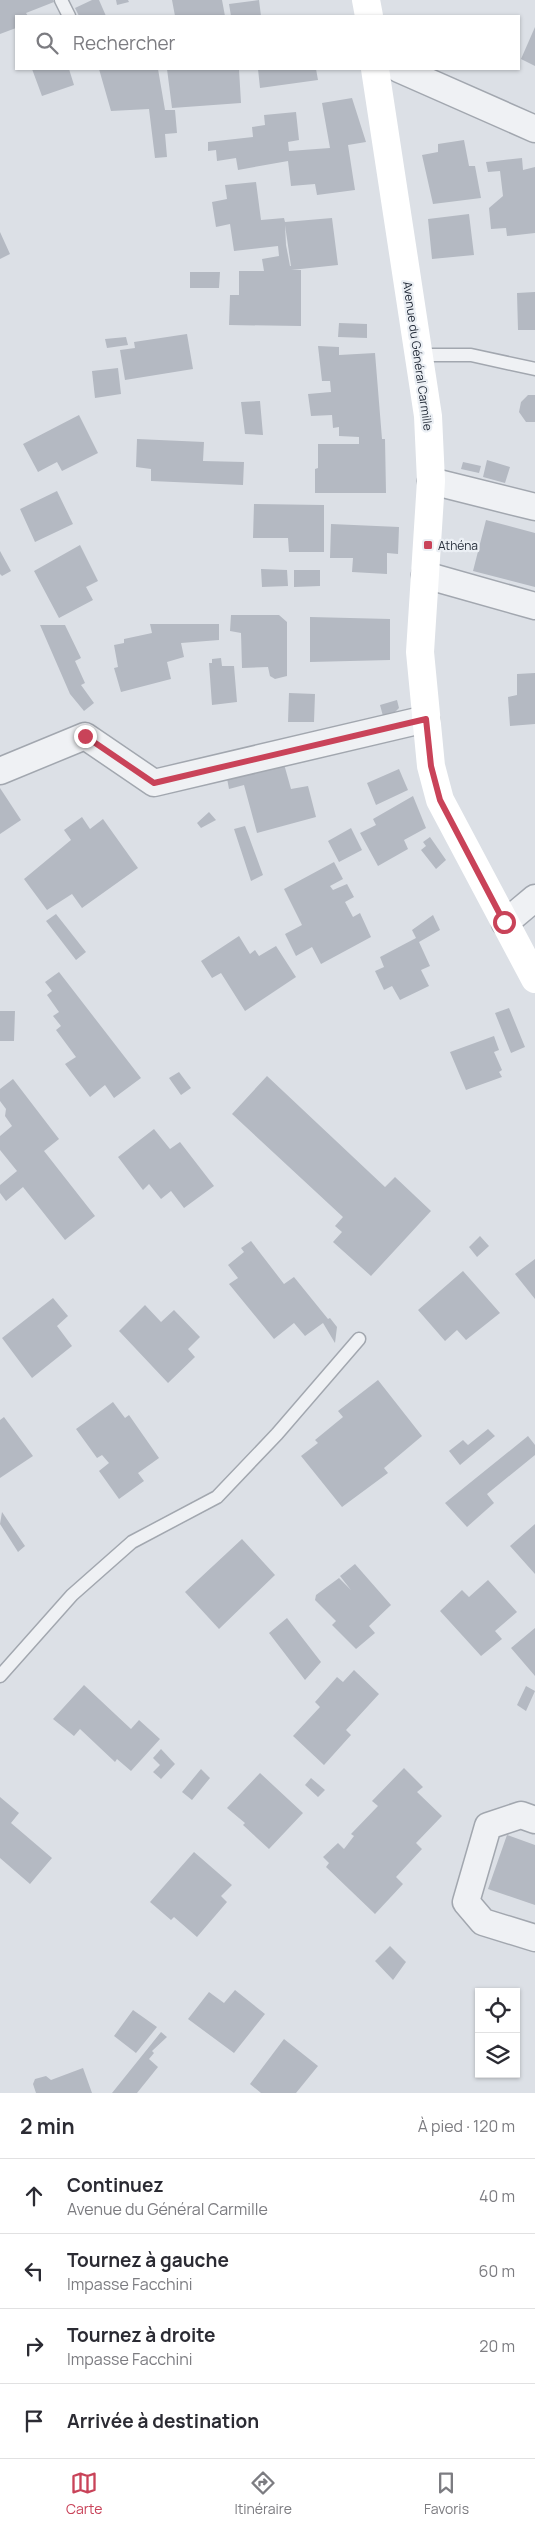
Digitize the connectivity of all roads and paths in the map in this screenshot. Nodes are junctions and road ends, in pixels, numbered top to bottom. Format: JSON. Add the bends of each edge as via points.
{"nodes":[{"id":1,"x":61,"y":0,"type":"edge"},
{"id":2,"x":366,"y":0,"type":"edge"},
{"id":3,"x":68,"y":15,"type":"edge"},
{"id":4,"x":368,"y":15,"type":"edge"},
{"id":5,"x":375,"y":70,"type":"edge"},
{"id":6,"x":402,"y":70,"type":"edge"},
{"id":7,"x":535,"y":129,"type":"edge"},
{"id":8,"x":419,"y":355,"type":"junction"},
{"id":9,"x":535,"y":369,"type":"edge"},
{"id":10,"x":431,"y":480,"type":"junction"},
{"id":11,"x":535,"y":507,"type":"edge"},
{"id":12,"x":425,"y":575,"type":"junction"},
{"id":13,"x":535,"y":606,"type":"edge"},
{"id":14,"x":426,"y":719,"type":"junction"},
{"id":15,"x":0,"y":771,"type":"edge"},
{"id":16,"x":535,"y":898,"type":"edge"},
{"id":17,"x":504,"y":922,"type":"junction"},
{"id":18,"x":535,"y":979,"type":"edge"},
{"id":19,"x":359,"y":1339,"type":"dead end"},
{"id":20,"x":0,"y":1676,"type":"edge"},
{"id":21,"x":535,"y":1820,"type":"edge"},
{"id":22,"x":535,"y":1938,"type":"edge"}],
"edges":[{"from":1,"to":3,"type":"lane"},
{"from":2,"to":4,"type":"street"},
{"from":5,"to":8,"type":"street","name":"Avenue du Général Carmille"},
{"from":6,"to":7,"type":"street"},
{"from":8,"to":9,"type":"lane","via":[[471,355]]},
{"from":8,"to":10,"type":"street","name":"Avenue du Général Carmille","via":[[428,416]]},
{"from":10,"to":11,"type":"street"},
{"from":10,"to":12,"type":"street","name":"Avenue du Général Carmille"},
{"from":12,"to":13,"type":"street"},
{"from":12,"to":14,"type":"street","name":"Avenue du Général Carmille","via":[[420,652]]},
{"from":14,"to":15,"type":"street","via":[[154,783],[85,736]]},
{"from":14,"to":17,"type":"street","name":"Avenue du Général Carmille","via":[[431,766],[440,800]]},
{"from":16,"to":17,"type":"street"},
{"from":17,"to":18,"type":"street","name":"Avenue du Général Carmille"},
{"from":19,"to":20,"type":"lane","via":[[277,1434],[217,1496],[132,1542],[72,1595]]},
{"from":21,"to":22,"type":"street","via":[[521,1816],[488,1826],[466,1902],[483,1922]]}]}
